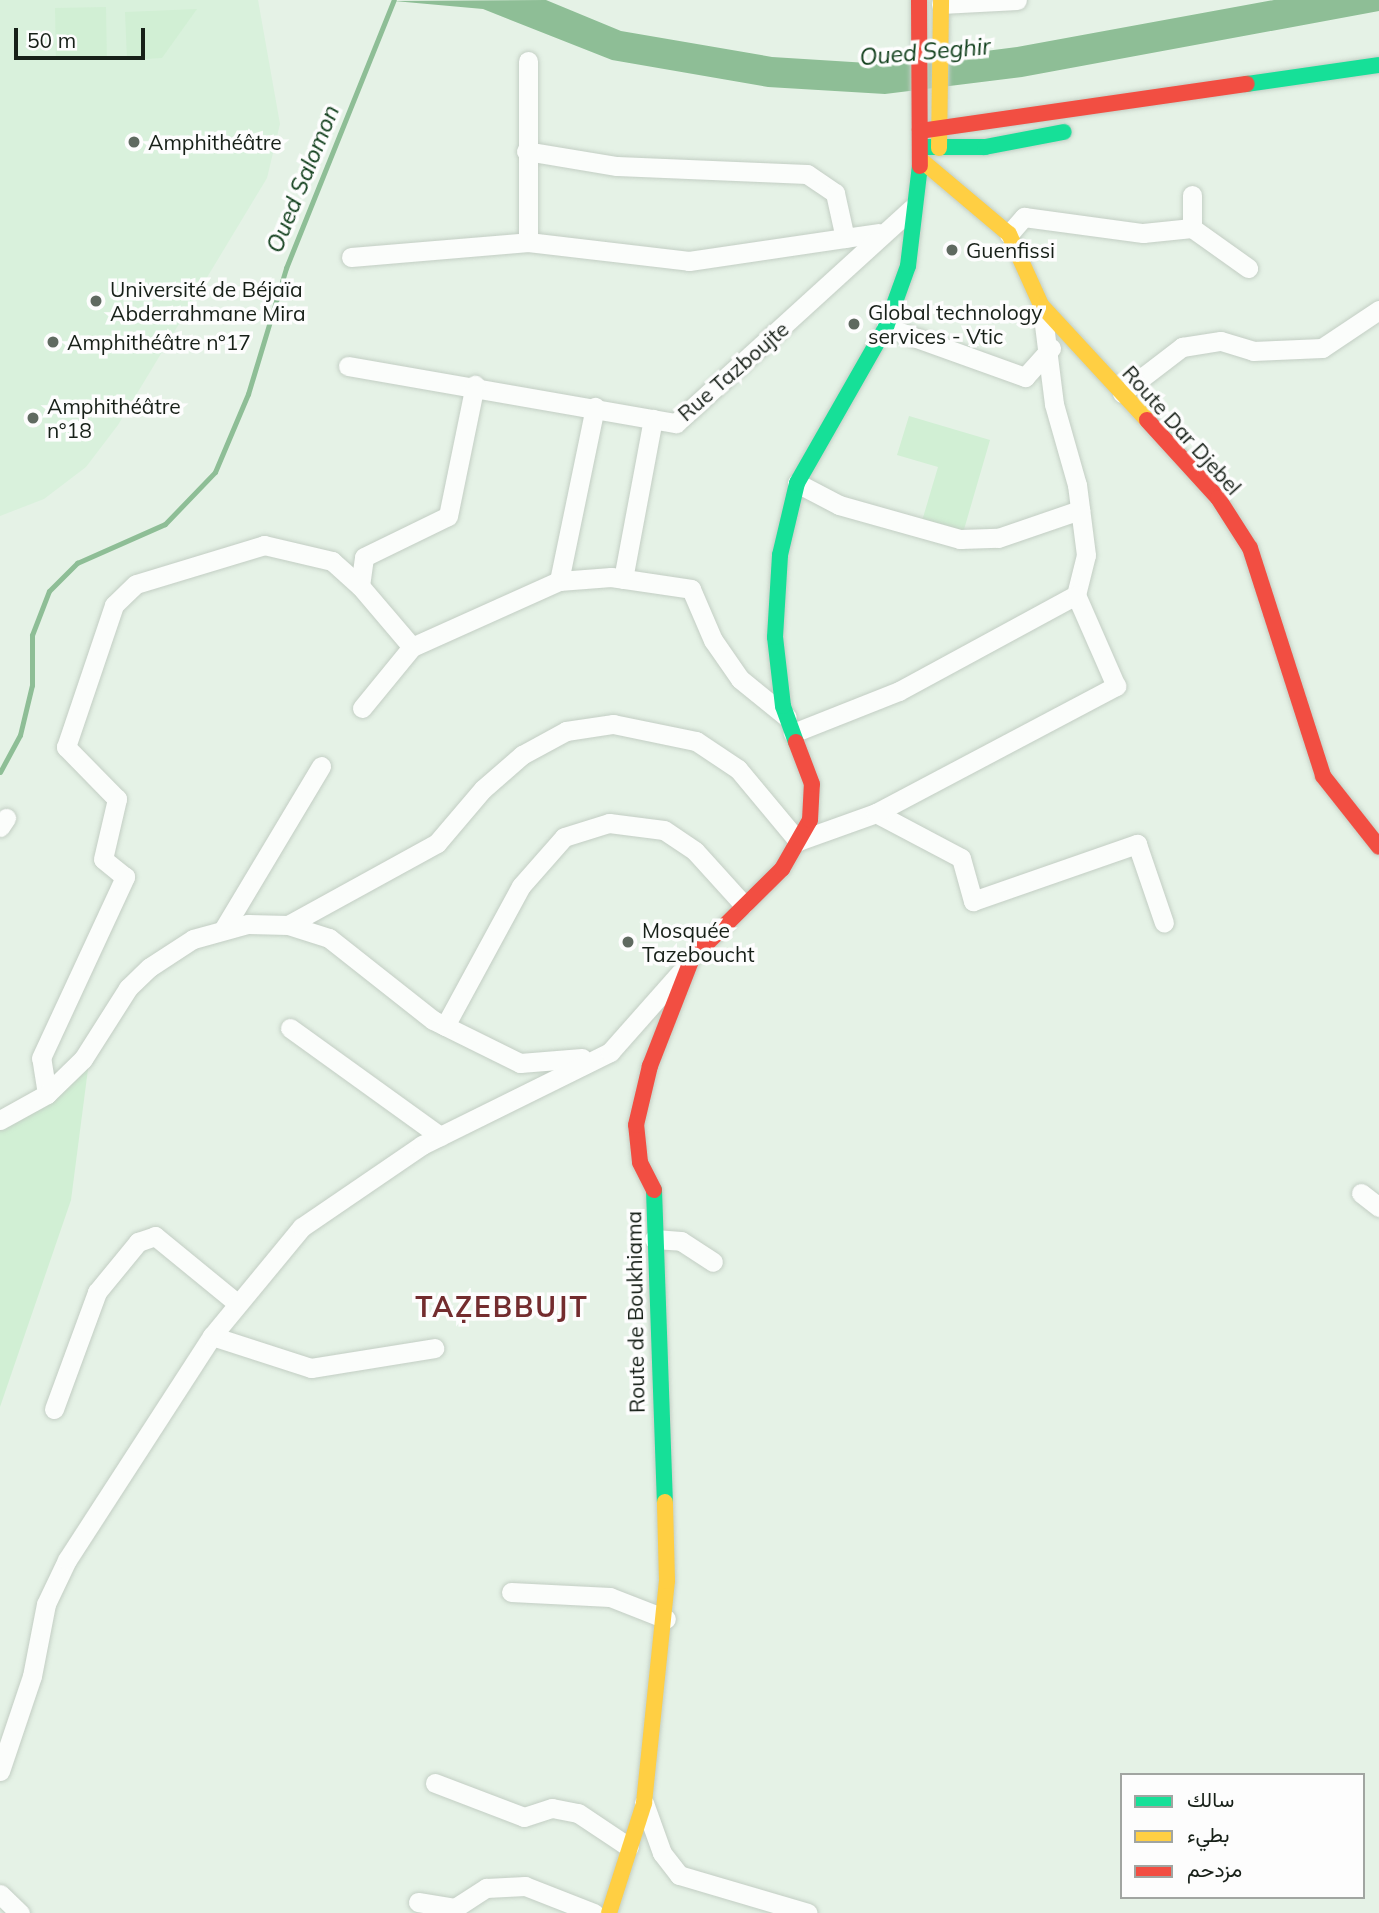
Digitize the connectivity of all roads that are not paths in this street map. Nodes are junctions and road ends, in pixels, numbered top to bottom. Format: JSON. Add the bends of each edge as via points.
{"nodes":[{"id":1,"x":919,"y":0,"type":"edge"},
{"id":2,"x":1017,"y":0,"type":"edge"},
{"id":3,"x":941,"y":7,"type":"edge"},
{"id":4,"x":528,"y":61,"type":"dead end"},
{"id":5,"x":1379,"y":65,"type":"edge"},
{"id":6,"x":1379,"y":81,"type":"edge"},
{"id":7,"x":1191,"y":111,"type":"dead end"},
{"id":8,"x":1084,"y":129,"type":"dead end"},
{"id":9,"x":939,"y":131,"type":"junction"},
{"id":10,"x":921,"y":146,"type":"junction"},
{"id":11,"x":939,"y":148,"type":"junction"},
{"id":12,"x":526,"y":151,"type":"junction"},
{"id":13,"x":1192,"y":195,"type":"dead end"},
{"id":14,"x":911,"y":209,"type":"junction"},
{"id":15,"x":1192,"y":228,"type":"junction"},
{"id":16,"x":878,"y":233,"type":"junction"},
{"id":17,"x":1009,"y":234,"type":"junction"},
{"id":18,"x":845,"y":238,"type":"junction"},
{"id":19,"x":528,"y":242,"type":"junction"},
{"id":20,"x":351,"y":257,"type":"dead end"},
{"id":21,"x":1248,"y":268,"type":"dead end"},
{"id":22,"x":1041,"y":304,"type":"junction"},
{"id":23,"x":1379,"y":310,"type":"edge"},
{"id":24,"x":886,"y":327,"type":"junction"},
{"id":25,"x":1051,"y":348,"type":"junction"},
{"id":26,"x":348,"y":366,"type":"dead end"},
{"id":27,"x":475,"y":385,"type":"junction"},
{"id":28,"x":1122,"y":393,"type":"junction"},
{"id":29,"x":595,"y":407,"type":"junction"},
{"id":30,"x":653,"y":419,"type":"junction"},
{"id":31,"x":797,"y":483,"type":"junction"},
{"id":32,"x":1080,"y":510,"type":"junction"},
{"id":33,"x":364,"y":557,"type":"junction"},
{"id":34,"x":332,"y":561,"type":"junction"},
{"id":35,"x":623,"y":579,"type":"junction"},
{"id":36,"x":559,"y":581,"type":"junction"},
{"id":37,"x":360,"y":586,"type":"junction"},
{"id":38,"x":1076,"y":595,"type":"junction"},
{"id":39,"x":412,"y":647,"type":"junction"},
{"id":40,"x":362,"y":708,"type":"dead end"},
{"id":41,"x":790,"y":725,"type":"junction"},
{"id":42,"x":321,"y":766,"type":"dead end"},
{"id":43,"x":876,"y":813,"type":"junction"},
{"id":44,"x":798,"y":841,"type":"junction"},
{"id":45,"x":1379,"y":847,"type":"edge"},
{"id":46,"x":743,"y":904,"type":"junction"},
{"id":47,"x":1164,"y":923,"type":"dead end"},
{"id":48,"x":288,"y":925,"type":"junction"},
{"id":49,"x":223,"y":930,"type":"junction"},
{"id":50,"x":692,"y":958,"type":"junction"},
{"id":51,"x":445,"y":1026,"type":"junction"},
{"id":52,"x":290,"y":1028,"type":"dead end"},
{"id":53,"x":610,"y":1052,"type":"junction"},
{"id":54,"x":47,"y":1094,"type":"junction"},
{"id":55,"x":0,"y":1120,"type":"edge"},
{"id":56,"x":440,"y":1136,"type":"junction"},
{"id":57,"x":1361,"y":1193,"type":"dead end"},
{"id":58,"x":1379,"y":1208,"type":"edge"},
{"id":59,"x":654,"y":1240,"type":"junction"},
{"id":60,"x":713,"y":1262,"type":"dead end"},
{"id":61,"x":238,"y":1304,"type":"junction"},
{"id":62,"x":212,"y":1336,"type":"junction"},
{"id":63,"x":434,"y":1348,"type":"dead end"},
{"id":64,"x":54,"y":1409,"type":"dead end"},
{"id":65,"x":511,"y":1592,"type":"dead end"},
{"id":66,"x":666,"y":1619,"type":"junction"},
{"id":67,"x":0,"y":1771,"type":"edge"},
{"id":68,"x":435,"y":1783,"type":"dead end"},
{"id":69,"x":643,"y":1803,"type":"junction"},
{"id":70,"x":629,"y":1847,"type":"junction"},
{"id":71,"x":0,"y":1894,"type":"edge"},
{"id":72,"x":418,"y":1902,"type":"dead end"},
{"id":73,"x":19,"y":1913,"type":"edge"},
{"id":74,"x":594,"y":1913,"type":"edge"},
{"id":75,"x":610,"y":1913,"type":"edge"},
{"id":76,"x":808,"y":1913,"type":"edge"}],
"edges":[{"from":1,"to":10,"type":"street","name":"Route de Boukhiama"},
{"from":2,"to":3,"type":"street"},
{"from":3,"to":9,"type":"street"},
{"from":4,"to":12,"type":"street"},
{"from":5,"to":9,"type":"street"},
{"from":6,"to":7,"type":"street"},
{"from":8,"to":11,"type":"street","via":[[985,147]]},
{"from":9,"to":10,"type":"street"},
{"from":9,"to":11,"type":"street"},
{"from":10,"to":11,"type":"street"},
{"from":10,"to":14,"type":"street","name":"Route de Boukhiama"},
{"from":10,"to":17,"type":"street","name":"Route Dar Djebel"},
{"from":12,"to":18,"type":"street","via":[[617,166],[807,174],[835,193]]},
{"from":12,"to":19,"type":"street"},
{"from":13,"to":15,"type":"street"},
{"from":14,"to":16,"type":"street","name":"Rue Tazboujte"},
{"from":14,"to":24,"type":"street","name":"Route de Boukhiama","via":[[908,266]]},
{"from":15,"to":17,"type":"street","via":[[1143,233],[1024,216]]},
{"from":15,"to":21,"type":"street"},
{"from":16,"to":18,"type":"street"},
{"from":16,"to":30,"type":"street","name":"Rue Tazboujte","via":[[840,279],[676,423]]},
{"from":17,"to":22,"type":"street","name":"Route Dar Djebel"},
{"from":18,"to":19,"type":"street","via":[[689,261]]},
{"from":19,"to":20,"type":"street"},
{"from":22,"to":25,"type":"street"},
{"from":22,"to":28,"type":"street","name":"Route Dar Djebel"},
{"from":23,"to":28,"type":"street","via":[[1322,348],[1253,351],[1221,341],[1182,347]]},
{"from":24,"to":25,"type":"street","via":[[1025,377]]},
{"from":24,"to":31,"type":"street","name":"Route de Boukhiama"},
{"from":25,"to":32,"type":"street","via":[[1054,404]]},
{"from":26,"to":27,"type":"street","name":"Rue Tazboujte"},
{"from":27,"to":29,"type":"street","name":"Rue Tazboujte"},
{"from":27,"to":33,"type":"street","via":[[447,516]]},
{"from":28,"to":45,"type":"street","name":"Route Dar Djebel","via":[[1218,498],[1250,548],[1323,776]]},
{"from":29,"to":30,"type":"street","name":"Rue Tazboujte"},
{"from":29,"to":36,"type":"street"},
{"from":30,"to":35,"type":"street"},
{"from":31,"to":32,"type":"street","via":[[839,505],[960,539],[998,538]]},
{"from":31,"to":41,"type":"street","name":"Route de Boukhiama","via":[[780,555],[775,637]]},
{"from":32,"to":38,"type":"street","via":[[1086,555]]},
{"from":33,"to":34,"type":"street"},
{"from":33,"to":37,"type":"street"},
{"from":34,"to":37,"type":"street"},
{"from":34,"to":54,"type":"street","via":[[264,545],[136,584],[114,605],[65,747],[117,799],[103,859],[125,877],[41,1058]]},
{"from":35,"to":36,"type":"street"},
{"from":35,"to":41,"type":"street","via":[[691,589],[713,640],[740,679]]},
{"from":36,"to":39,"type":"street"},
{"from":37,"to":39,"type":"street"},
{"from":38,"to":41,"type":"street","via":[[899,691]]},
{"from":38,"to":43,"type":"street","via":[[1116,686]]},
{"from":39,"to":40,"type":"street"},
{"from":41,"to":44,"type":"street","name":"Route de Boukhiama","via":[[812,784],[810,820]]},
{"from":42,"to":49,"type":"street"},
{"from":43,"to":44,"type":"street"},
{"from":43,"to":47,"type":"street","via":[[961,858],[973,901],[1138,844]]},
{"from":44,"to":46,"type":"street","name":"Route de Boukhiama","via":[[782,869]]},
{"from":44,"to":48,"type":"street","via":[[738,769],[696,741],[614,724],[566,731],[522,755],[482,789],[437,843]]},
{"from":46,"to":50,"type":"street","name":"Route de Boukhiama"},
{"from":46,"to":51,"type":"street","via":[[695,851],[664,830],[609,823],[564,837],[521,886]]},
{"from":48,"to":49,"type":"street"},
{"from":48,"to":51,"type":"street","via":[[329,937]]},
{"from":49,"to":54,"type":"street","via":[[192,939],[142,974],[83,1059]]},
{"from":50,"to":53,"type":"street"},
{"from":50,"to":59,"type":"street","name":"Route de Boukhiama","via":[[650,1066],[636,1125],[640,1163],[655,1193]]},
{"from":51,"to":53,"type":"street","via":[[520,1063]]},
{"from":52,"to":56,"type":"street"},
{"from":53,"to":56,"type":"street"},
{"from":54,"to":55,"type":"street"},
{"from":56,"to":61,"type":"street","via":[[302,1227]]},
{"from":57,"to":58,"type":"street"},
{"from":59,"to":60,"type":"street","via":[[681,1241]]},
{"from":59,"to":66,"type":"street","name":"Route de Boukhiama"},
{"from":61,"to":62,"type":"street"},
{"from":61,"to":64,"type":"street","via":[[155,1236],[138,1242],[97,1292]]},
{"from":62,"to":63,"type":"street","via":[[311,1368]]},
{"from":62,"to":67,"type":"street","via":[[66,1560],[46,1604],[32,1676]]},
{"from":65,"to":66,"type":"street","via":[[610,1597]]},
{"from":66,"to":69,"type":"street","name":"Route de Boukhiama"},
{"from":68,"to":70,"type":"street","via":[[524,1816],[552,1808],[578,1813]]},
{"from":69,"to":70,"type":"street","name":"Route de Boukhiama"},
{"from":69,"to":76,"type":"street","via":[[663,1853],[679,1875]]},
{"from":70,"to":75,"type":"street","name":"Route de Boukhiama"},
{"from":71,"to":73,"type":"street"},
{"from":72,"to":74,"type":"street","via":[[456,1908],[486,1888],[525,1886]]}]}
